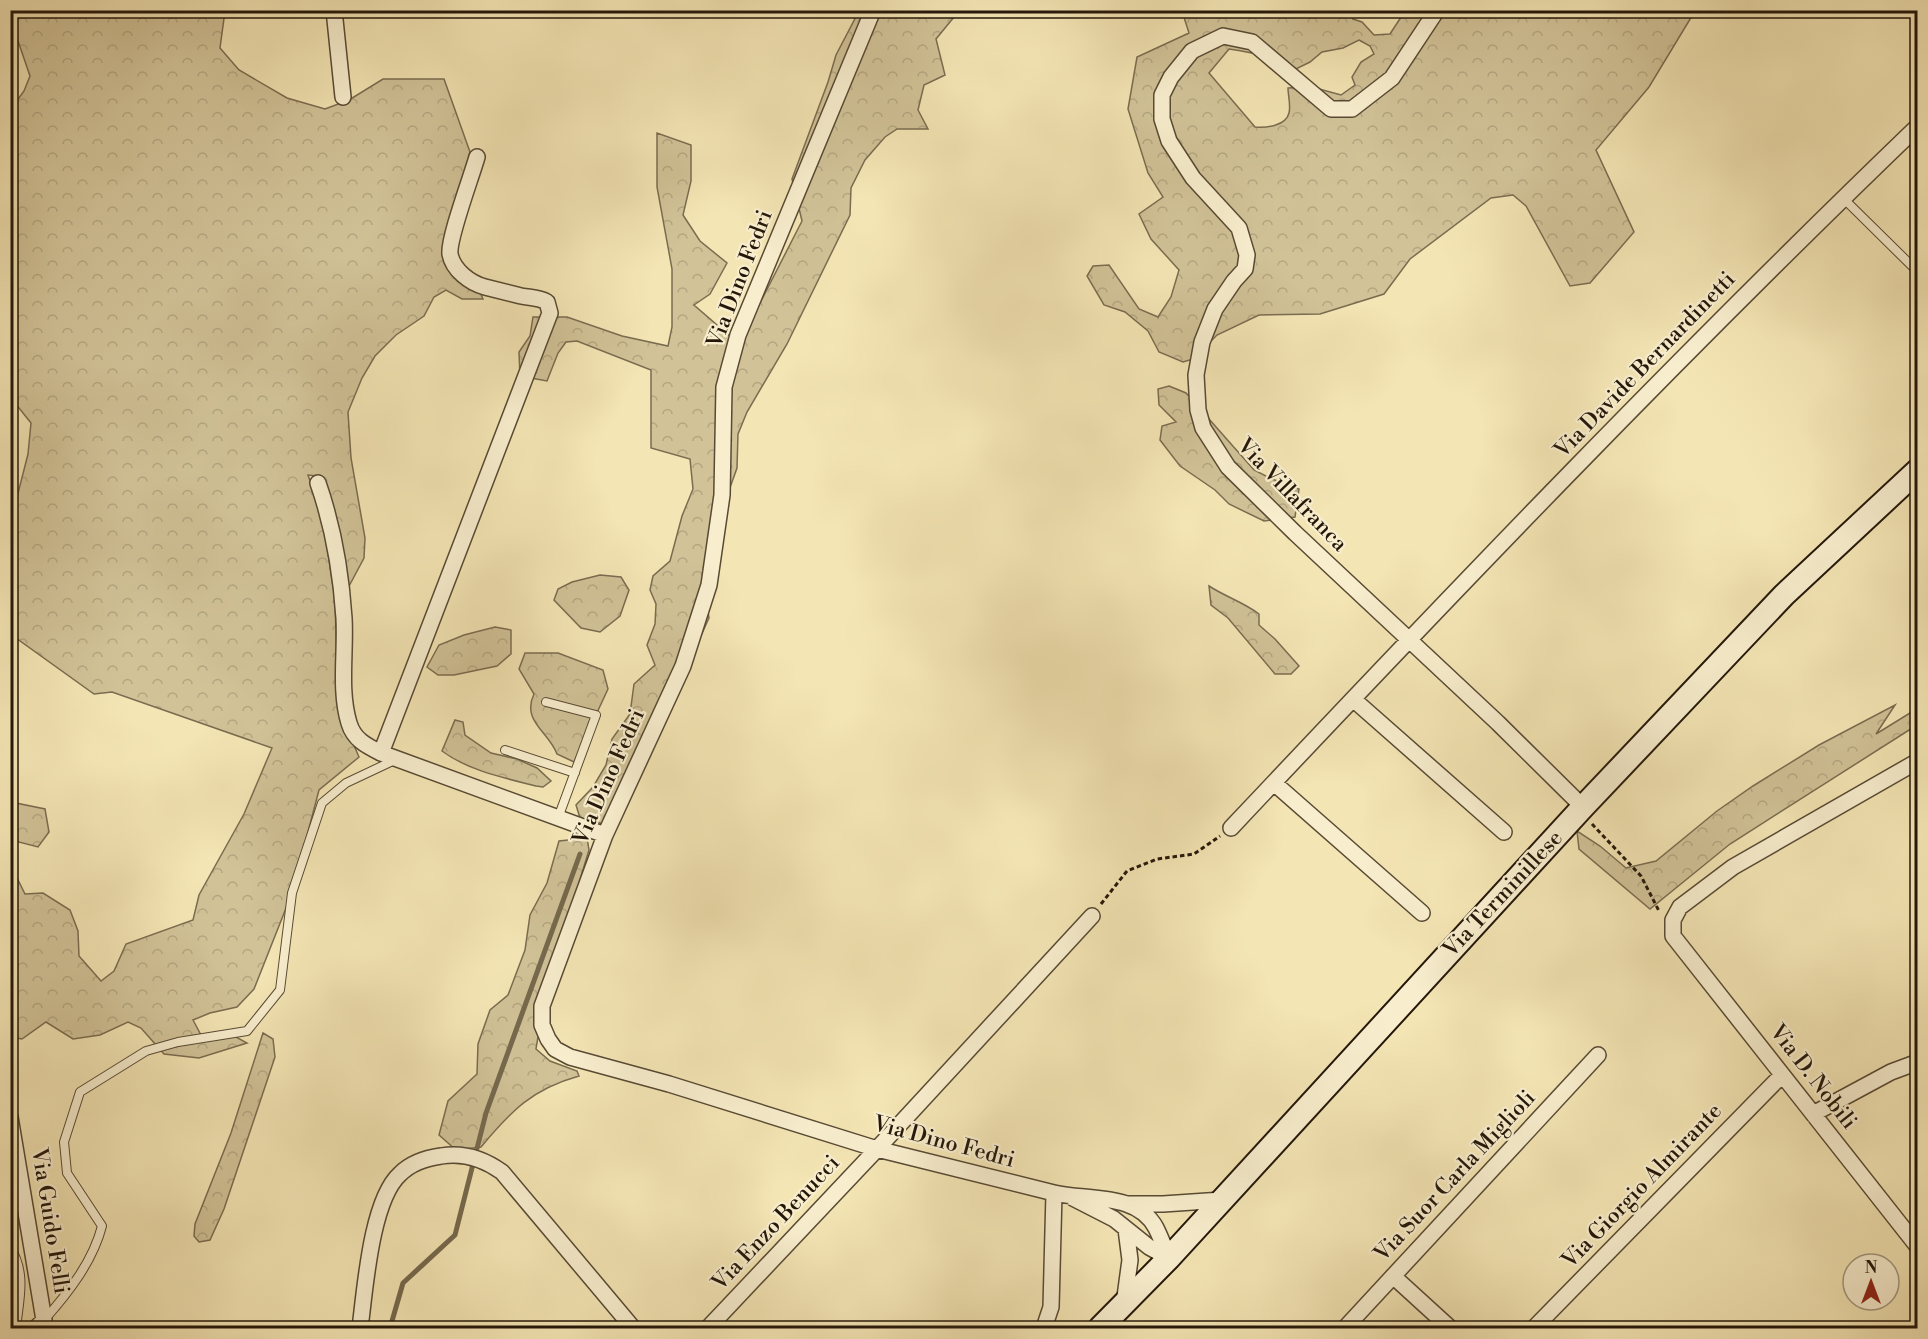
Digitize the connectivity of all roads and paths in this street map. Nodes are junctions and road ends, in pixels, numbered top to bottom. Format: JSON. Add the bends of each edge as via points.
{"nodes":[{"id":1,"x":334,"y":10,"type":"edge"},
{"id":2,"x":873,"y":10,"type":"edge"},
{"id":3,"x":1437,"y":10,"type":"edge"},
{"id":4,"x":343,"y":97,"type":"dead end"},
{"id":5,"x":1917,"y":126,"type":"edge"},
{"id":6,"x":477,"y":157,"type":"dead end"},
{"id":7,"x":1843,"y":198,"type":"junction"},
{"id":8,"x":1917,"y":273,"type":"edge"},
{"id":9,"x":1917,"y":470,"type":"edge"},
{"id":10,"x":318,"y":483,"type":"dead end"},
{"id":11,"x":1408,"y":639,"type":"junction"},
{"id":12,"x":1353,"y":699,"type":"junction"},
{"id":13,"x":546,"y":702,"type":"dead end"},
{"id":14,"x":505,"y":750,"type":"dead end"},
{"id":15,"x":381,"y":753,"type":"junction"},
{"id":16,"x":397,"y":759,"type":"junction"},
{"id":17,"x":1917,"y":761,"type":"edge"},
{"id":18,"x":574,"y":773,"type":"junction"},
{"id":19,"x":1274,"y":783,"type":"junction"},
{"id":20,"x":1583,"y":807,"type":"junction"},
{"id":21,"x":558,"y":818,"type":"junction"},
{"id":22,"x":1231,"y":828,"type":"joint"},
{"id":23,"x":1504,"y":832,"type":"dead end"},
{"id":24,"x":606,"y":836,"type":"junction"},
{"id":25,"x":1422,"y":913,"type":"dead end"},
{"id":26,"x":1092,"y":916,"type":"joint"},
{"id":27,"x":1673,"y":936,"type":"junction"},
{"id":28,"x":1598,"y":1055,"type":"dead end"},
{"id":29,"x":1917,"y":1062,"type":"edge"},
{"id":30,"x":1782,"y":1075,"type":"junction"},
{"id":31,"x":1813,"y":1114,"type":"junction"},
{"id":32,"x":10,"y":1117,"type":"edge"},
{"id":33,"x":877,"y":1149,"type":"junction"},
{"id":34,"x":1054,"y":1193,"type":"junction"},
{"id":35,"x":1071,"y":1197,"type":"junction"},
{"id":36,"x":25,"y":1198,"type":"junction"},
{"id":37,"x":1222,"y":1200,"type":"junction"},
{"id":38,"x":1124,"y":1204,"type":"junction"},
{"id":39,"x":10,"y":1210,"type":"edge"},
{"id":40,"x":1126,"y":1229,"type":"junction"},
{"id":41,"x":10,"y":1247,"type":"edge"},
{"id":42,"x":1917,"y":1247,"type":"edge"},
{"id":43,"x":1169,"y":1258,"type":"junction"},
{"id":44,"x":1393,"y":1276,"type":"junction"},
{"id":45,"x":1124,"y":1305,"type":"junction"},
{"id":46,"x":40,"y":1324,"type":"edge"},
{"id":47,"x":16,"y":1329,"type":"edge"},
{"id":48,"x":360,"y":1329,"type":"edge"},
{"id":49,"x":633,"y":1329,"type":"edge"},
{"id":50,"x":708,"y":1329,"type":"edge"},
{"id":51,"x":1044,"y":1329,"type":"edge"},
{"id":52,"x":1100,"y":1329,"type":"edge"},
{"id":53,"x":1345,"y":1329,"type":"edge"},
{"id":54,"x":1450,"y":1329,"type":"edge"},
{"id":55,"x":1534,"y":1329,"type":"edge"}],
"edges":[{"from":1,"to":4,"type":"street"},
{"from":2,"to":24,"type":"street","name":"Via Dino Fedri","via":[[738,335],[724,387],[722,495],[709,585],[683,666]]},
{"from":3,"to":11,"type":"street","name":"Via Villafranca","via":[[1392,78],[1352,109],[1331,109],[1252,42],[1223,36],[1192,51],[1162,95],[1162,119],[1169,141],[1193,178],[1239,228],[1247,255],[1245,269],[1215,309],[1202,342],[1196,375],[1203,428],[1228,467]]},
{"from":5,"to":7,"type":"street","name":"Via Davide Bernardinetti"},
{"from":6,"to":15,"type":"street","via":[[453,235],[453,264],[481,286],[538,297],[547,302],[550,313]]},
{"from":7,"to":8,"type":"lane"},
{"from":7,"to":11,"type":"street","name":"Via Davide Bernardinetti"},
{"from":9,"to":20,"type":"main road","name":"Via Terminillese","via":[[1784,595]]},
{"from":10,"to":15,"type":"street","via":[[329,513],[340,579],[349,722],[363,744]]},
{"from":11,"to":12,"type":"street","name":"Via Davide Bernardinetti"},
{"from":11,"to":20,"type":"street","name":"Via Villafranca"},
{"from":12,"to":19,"type":"street","name":"Via Davide Bernardinetti"},
{"from":12,"to":23,"type":"street"},
{"from":13,"to":18,"type":"lane","via":[[596,716]]},
{"from":14,"to":18,"type":"lane"},
{"from":15,"to":16,"type":"street"},
{"from":16,"to":21,"type":"street"},
{"from":16,"to":46,"type":"lane","via":[[346,783],[322,803],[292,893],[280,990],[247,1031],[146,1051],[80,1092],[64,1142],[67,1173],[102,1226],[98,1241],[67,1294]]},
{"from":17,"to":27,"type":"street","via":[[1732,867],[1680,907],[1673,920]]},
{"from":18,"to":21,"type":"lane"},
{"from":19,"to":22,"type":"street","name":"Via Davide Bernardinetti"},
{"from":19,"to":25,"type":"street"},
{"from":20,"to":27,"type":"path","via":[[1594,828],[1641,876]]},
{"from":20,"to":37,"type":"main road","name":"Via Terminillese"},
{"from":21,"to":24,"type":"street"},
{"from":22,"to":26,"type":"path","via":[[1194,854],[1156,859],[1128,871]]},
{"from":24,"to":33,"type":"street","name":"Via Dino Fedri","via":[[542,1006],[542,1025],[555,1049],[570,1058],[669,1084]]},
{"from":26,"to":33,"type":"street","name":"Via Enzo Benucci"},
{"from":27,"to":30,"type":"street","name":"Via D. Nobili"},
{"from":28,"to":44,"type":"street","name":"Via Suor Carla Miglioli"},
{"from":29,"to":31,"type":"street"},
{"from":30,"to":31,"type":"street","name":"Via D. Nobili"},
{"from":30,"to":55,"type":"street","name":"Via Giorgio Almirante"},
{"from":31,"to":42,"type":"street","name":"Via D. Nobili"},
{"from":32,"to":36,"type":"street","name":"Via Guido Felli"},
{"from":33,"to":34,"type":"street","name":"Via Dino Fedri"},
{"from":33,"to":50,"type":"street","name":"Via Enzo Benucci"},
{"from":34,"to":35,"type":"street","name":"Via Dino Fedri"},
{"from":34,"to":51,"type":"street","via":[[1051,1307]]},
{"from":35,"to":38,"type":"street","name":"Via Dino Fedri"},
{"from":35,"to":40,"type":"street","name":"Via Dino Fedri"},
{"from":36,"to":39,"type":"lane"},
{"from":36,"to":46,"type":"street","name":"Via Guido Felli"},
{"from":37,"to":38,"type":"street","name":"Via Dino Fedri"},
{"from":37,"to":43,"type":"main road","name":"Via Terminillese"},
{"from":38,"to":43,"type":"street","name":"Via Dino Fedri","via":[[1139,1209],[1155,1226]]},
{"from":40,"to":43,"type":"street","name":"Via Dino Fedri"},
{"from":40,"to":45,"type":"street","via":[[1130,1260]]},
{"from":41,"to":47,"type":"lane","via":[[22,1280]]},
{"from":43,"to":45,"type":"main road","name":"Via Terminillese"},
{"from":44,"to":53,"type":"street","name":"Via Suor Carla Miglioli"},
{"from":44,"to":54,"type":"street"},
{"from":45,"to":52,"type":"main road","name":"Via Terminillese"},
{"from":48,"to":49,"type":"street","via":[[376,1221],[390,1187],[408,1168],[428,1158],[451,1154],[487,1161],[502,1172]]}]}
